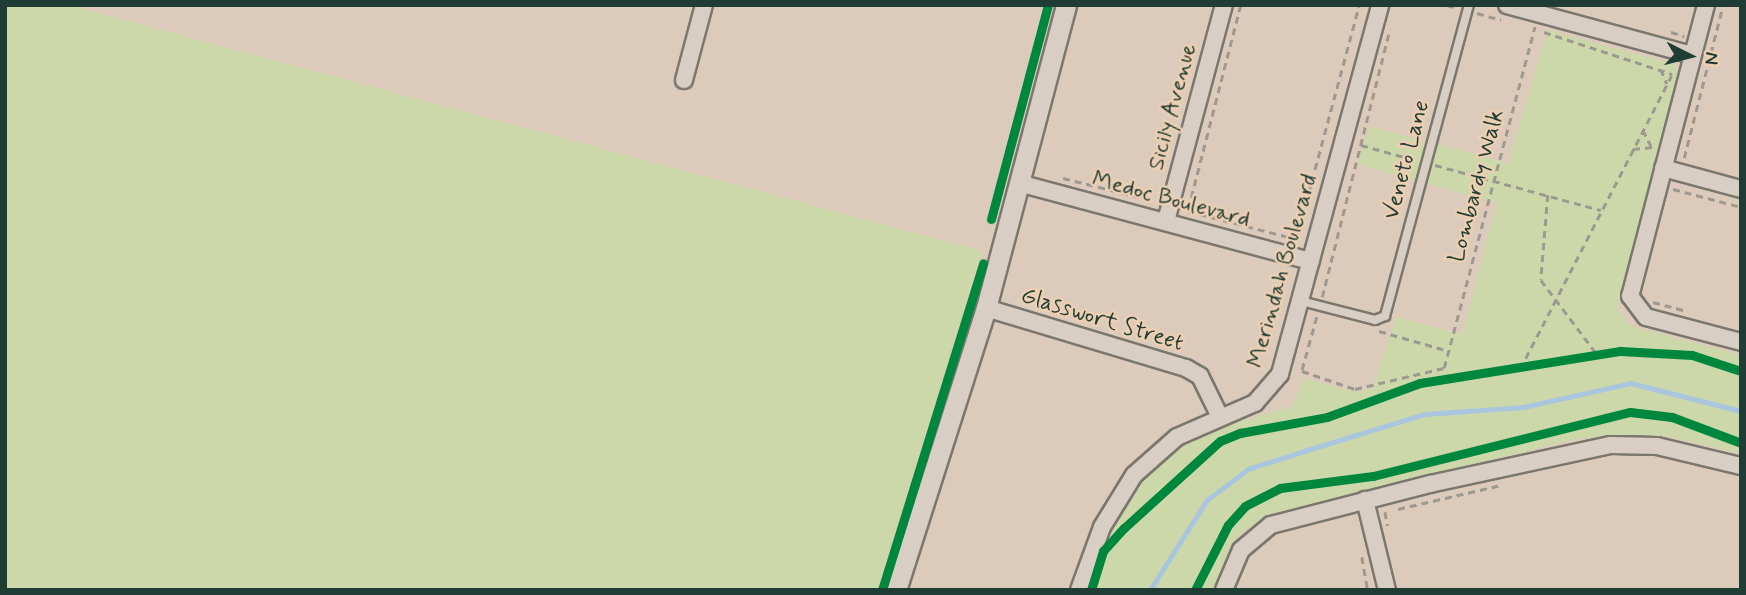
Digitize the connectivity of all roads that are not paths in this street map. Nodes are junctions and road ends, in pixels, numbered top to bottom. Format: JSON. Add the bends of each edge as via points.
{"nodes":[{"id":1,"x":704,"y":5,"type":"edge"},
{"id":2,"x":1066,"y":5,"type":"edge"},
{"id":3,"x":1224,"y":5,"type":"edge"},
{"id":4,"x":1380,"y":5,"type":"edge"},
{"id":5,"x":1507,"y":5,"type":"edge"},
{"id":6,"x":1706,"y":5,"type":"edge"},
{"id":7,"x":1468,"y":8,"type":"edge"},
{"id":8,"x":1692,"y":55,"type":"junction"},
{"id":9,"x":684,"y":80,"type":"dead end"},
{"id":10,"x":1663,"y":168,"type":"junction"},
{"id":11,"x":1019,"y":183,"type":"junction"},
{"id":12,"x":1741,"y":189,"type":"edge"},
{"id":13,"x":1166,"y":221,"type":"junction"},
{"id":14,"x":1311,"y":261,"type":"junction"},
{"id":15,"x":1301,"y":301,"type":"junction"},
{"id":16,"x":986,"y":308,"type":"junction"},
{"id":17,"x":1741,"y":342,"type":"edge"},
{"id":18,"x":1220,"y":417,"type":"junction"},
{"id":19,"x":1741,"y":466,"type":"edge"},
{"id":20,"x":1365,"y":500,"type":"junction"},
{"id":21,"x":896,"y":590,"type":"edge"},
{"id":22,"x":1079,"y":590,"type":"edge"},
{"id":23,"x":1224,"y":590,"type":"edge"},
{"id":24,"x":1387,"y":590,"type":"edge"}],
"edges":[{"from":1,"to":9,"type":"street"},
{"from":2,"to":11,"type":"street"},
{"from":3,"to":13,"type":"street","name":"Sicily Avenue"},
{"from":4,"to":14,"type":"street","name":"Merindah Boulevard"},
{"from":5,"to":8,"type":"street"},
{"from":6,"to":8,"type":"street"},
{"from":7,"to":15,"type":"lane","name":"Veneto Lane","via":[[1385,316],[1378,321]]},
{"from":8,"to":10,"type":"street"},
{"from":10,"to":12,"type":"street"},
{"from":10,"to":17,"type":"street","via":[[1631,304],[1646,317]]},
{"from":11,"to":13,"type":"street","name":"Medoc Boulevard"},
{"from":11,"to":16,"type":"street"},
{"from":13,"to":14,"type":"street","name":"Medoc Boulevard"},
{"from":14,"to":15,"type":"street","name":"Merindah Boulevard"},
{"from":15,"to":18,"type":"street","name":"Merindah Boulevard","via":[[1273,387],[1246,408]]},
{"from":16,"to":18,"type":"street","name":"Glasswort Street","via":[[1186,368],[1200,376]]},
{"from":16,"to":21,"type":"street"},
{"from":18,"to":22,"type":"street","name":"Merindah Boulevard","via":[[1177,437],[1134,475],[1102,527]]},
{"from":19,"to":20,"type":"street","via":[[1657,446],[1611,445]]},
{"from":20,"to":23,"type":"street","via":[[1263,530],[1241,550]]},
{"from":20,"to":24,"type":"street"}]}
